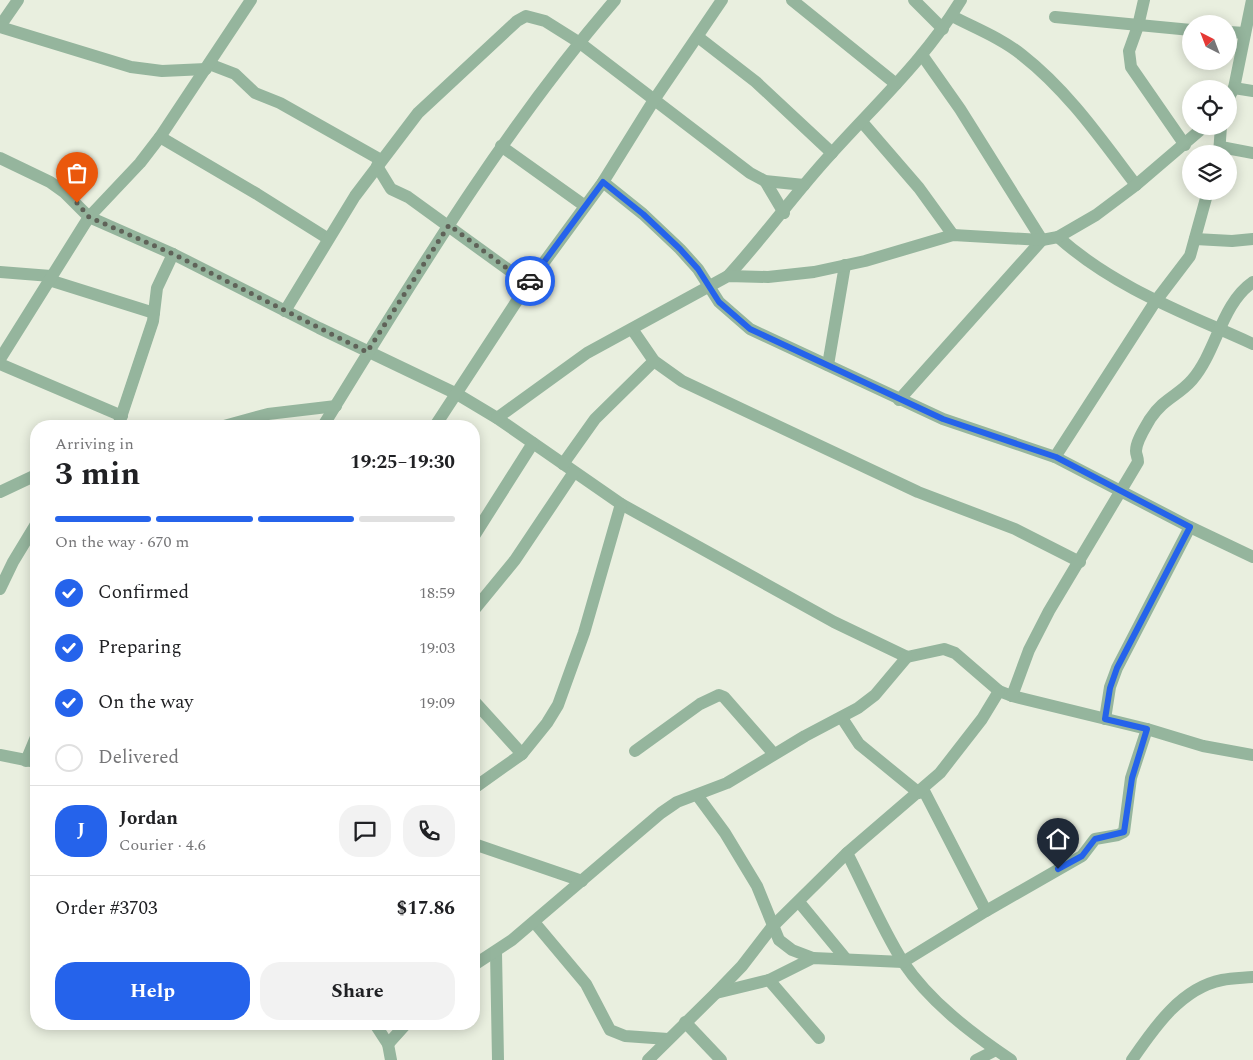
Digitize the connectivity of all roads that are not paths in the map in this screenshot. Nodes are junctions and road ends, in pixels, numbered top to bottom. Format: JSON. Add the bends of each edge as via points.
{"nodes":[{"id":1,"x":18,"y":0,"type":"edge"},
{"id":2,"x":251,"y":0,"type":"edge"},
{"id":3,"x":615,"y":0,"type":"edge"},
{"id":4,"x":722,"y":0,"type":"edge"},
{"id":5,"x":792,"y":0,"type":"edge"},
{"id":6,"x":914,"y":0,"type":"edge"},
{"id":7,"x":961,"y":0,"type":"edge"},
{"id":8,"x":1144,"y":0,"type":"edge"},
{"id":9,"x":1252,"y":0,"type":"edge"},
{"id":10,"x":952,"y":16,"type":"junction"},
{"id":11,"x":1055,"y":16,"type":"dead end"},
{"id":12,"x":1251,"y":18,"type":"edge"},
{"id":13,"x":0,"y":26,"type":"edge"},
{"id":14,"x":1138,"y":26,"type":"junction"},
{"id":15,"x":943,"y":29,"type":"junction"},
{"id":16,"x":1182,"y":29,"type":"edge"},
{"id":17,"x":1238,"y":33,"type":"edge"},
{"id":18,"x":1245,"y":33,"type":"junction"},
{"id":19,"x":698,"y":37,"type":"junction"},
{"id":20,"x":580,"y":43,"type":"junction"},
{"id":21,"x":922,"y":55,"type":"junction"},
{"id":22,"x":208,"y":66,"type":"junction"},
{"id":23,"x":1235,"y":80,"type":"edge"},
{"id":24,"x":896,"y":84,"type":"junction"},
{"id":25,"x":1253,"y":91,"type":"edge"},
{"id":26,"x":1237,"y":93,"type":"edge"},
{"id":27,"x":654,"y":100,"type":"junction"},
{"id":28,"x":862,"y":122,"type":"junction"},
{"id":29,"x":1196,"y":135,"type":"edge"},
{"id":30,"x":160,"y":137,"type":"junction"},
{"id":31,"x":1185,"y":145,"type":"joint"},
{"id":32,"x":501,"y":146,"type":"junction"},
{"id":33,"x":1182,"y":147,"type":"edge"},
{"id":34,"x":832,"y":152,"type":"junction"},
{"id":35,"x":1237,"y":152,"type":"edge"},
{"id":36,"x":1253,"y":153,"type":"edge"},
{"id":37,"x":0,"y":158,"type":"edge"},
{"id":38,"x":379,"y":163,"type":"junction"},
{"id":39,"x":765,"y":181,"type":"junction"},
{"id":40,"x":603,"y":182,"type":"junction"},
{"id":41,"x":804,"y":185,"type":"junction"},
{"id":42,"x":1136,"y":185,"type":"junction"},
{"id":43,"x":1206,"y":200,"type":"edge"},
{"id":44,"x":585,"y":206,"type":"junction"},
{"id":45,"x":784,"y":213,"type":"junction"},
{"id":46,"x":89,"y":217,"type":"junction"},
{"id":47,"x":449,"y":225,"type":"junction"},
{"id":48,"x":953,"y":234,"type":"junction"},
{"id":49,"x":1058,"y":237,"type":"junction"},
{"id":50,"x":327,"y":238,"type":"junction"},
{"id":51,"x":1253,"y":238,"type":"edge"},
{"id":52,"x":1195,"y":239,"type":"junction"},
{"id":53,"x":1042,"y":240,"type":"junction"},
{"id":54,"x":173,"y":254,"type":"junction"},
{"id":55,"x":845,"y":265,"type":"junction"},
{"id":56,"x":0,"y":272,"type":"edge"},
{"id":57,"x":728,"y":276,"type":"junction"},
{"id":58,"x":50,"y":278,"type":"junction"},
{"id":59,"x":1253,"y":282,"type":"edge"},
{"id":60,"x":528,"y":284,"type":"junction"},
{"id":61,"x":710,"y":286,"type":"junction"},
{"id":62,"x":1155,"y":302,"type":"junction"},
{"id":63,"x":285,"y":312,"type":"junction"},
{"id":64,"x":154,"y":313,"type":"junction"},
{"id":65,"x":632,"y":329,"type":"junction"},
{"id":66,"x":1221,"y":329,"type":"junction"},
{"id":67,"x":1253,"y":344,"type":"edge"},
{"id":68,"x":367,"y":352,"type":"junction"},
{"id":69,"x":0,"y":359,"type":"edge"},
{"id":70,"x":654,"y":361,"type":"junction"},
{"id":71,"x":0,"y":364,"type":"edge"},
{"id":72,"x":828,"y":365,"type":"junction"},
{"id":73,"x":457,"y":394,"type":"junction"},
{"id":74,"x":899,"y":400,"type":"junction"},
{"id":75,"x":336,"y":406,"type":"junction"},
{"id":76,"x":497,"y":418,"type":"junction"},
{"id":77,"x":118,"y":420,"type":"edge"},
{"id":78,"x":120,"y":420,"type":"edge"},
{"id":79,"x":246,"y":420,"type":"edge"},
{"id":80,"x":327,"y":420,"type":"edge"},
{"id":81,"x":439,"y":420,"type":"edge"},
{"id":82,"x":533,"y":443,"type":"junction"},
{"id":83,"x":1056,"y":457,"type":"junction"},
{"id":84,"x":563,"y":464,"type":"junction"},
{"id":85,"x":574,"y":472,"type":"junction"},
{"id":86,"x":30,"y":479,"type":"edge"},
{"id":87,"x":1120,"y":491,"type":"junction"},
{"id":88,"x":0,"y":492,"type":"edge"},
{"id":89,"x":621,"y":504,"type":"junction"},
{"id":90,"x":480,"y":527,"type":"edge"},
{"id":91,"x":1190,"y":527,"type":"junction"},
{"id":92,"x":30,"y":534,"type":"edge"},
{"id":93,"x":1253,"y":556,"type":"edge"},
{"id":94,"x":1080,"y":562,"type":"junction"},
{"id":95,"x":0,"y":589,"type":"edge"},
{"id":96,"x":480,"y":603,"type":"edge"},
{"id":97,"x":907,"y":656,"type":"junction"},
{"id":98,"x":999,"y":690,"type":"junction"},
{"id":99,"x":1012,"y":696,"type":"junction"},
{"id":100,"x":480,"y":708,"type":"edge"},
{"id":101,"x":842,"y":718,"type":"junction"},
{"id":102,"x":1105,"y":719,"type":"junction"},
{"id":103,"x":1147,"y":729,"type":"junction"},
{"id":104,"x":635,"y":751,"type":"dead end"},
{"id":105,"x":522,"y":754,"type":"junction"},
{"id":106,"x":774,"y":754,"type":"junction"},
{"id":107,"x":0,"y":755,"type":"edge"},
{"id":108,"x":1253,"y":756,"type":"edge"},
{"id":109,"x":30,"y":761,"type":"edge"},
{"id":110,"x":480,"y":784,"type":"edge"},
{"id":111,"x":921,"y":791,"type":"junction"},
{"id":112,"x":697,"y":795,"type":"junction"},
{"id":113,"x":480,"y":846,"type":"edge"},
{"id":114,"x":847,"y":853,"type":"junction"},
{"id":115,"x":582,"y":880,"type":"junction"},
{"id":116,"x":799,"y":902,"type":"junction"},
{"id":117,"x":986,"y":910,"type":"junction"},
{"id":118,"x":768,"y":911,"type":"junction"},
{"id":119,"x":782,"y":917,"type":"junction"},
{"id":120,"x":534,"y":922,"type":"junction"},
{"id":121,"x":772,"y":927,"type":"junction"},
{"id":122,"x":496,"y":952,"type":"junction"},
{"id":123,"x":813,"y":958,"type":"junction"},
{"id":124,"x":846,"y":958,"type":"junction"},
{"id":125,"x":480,"y":961,"type":"edge"},
{"id":126,"x":903,"y":962,"type":"junction"},
{"id":127,"x":1253,"y":977,"type":"edge"},
{"id":128,"x":769,"y":980,"type":"junction"},
{"id":129,"x":716,"y":993,"type":"junction"},
{"id":130,"x":685,"y":1022,"type":"junction"},
{"id":131,"x":379,"y":1030,"type":"edge"},
{"id":132,"x":401,"y":1030,"type":"edge"},
{"id":133,"x":819,"y":1038,"type":"dead end"},
{"id":134,"x":668,"y":1039,"type":"junction"},
{"id":135,"x":388,"y":1044,"type":"junction"},
{"id":136,"x":996,"y":1050,"type":"junction"},
{"id":137,"x":391,"y":1060,"type":"edge"},
{"id":138,"x":498,"y":1060,"type":"edge"},
{"id":139,"x":648,"y":1060,"type":"edge"},
{"id":140,"x":721,"y":1060,"type":"edge"},
{"id":141,"x":976,"y":1060,"type":"edge"},
{"id":142,"x":1011,"y":1060,"type":"edge"},
{"id":143,"x":1132,"y":1060,"type":"edge"}],
"edges":[{"from":1,"to":13,"type":"street"},
{"from":2,"to":22,"type":"street"},
{"from":3,"to":20,"type":"street"},
{"from":4,"to":19,"type":"street"},
{"from":5,"to":24,"type":"street"},
{"from":6,"to":15,"type":"street"},
{"from":7,"to":10,"type":"street"},
{"from":8,"to":14,"type":"street"},
{"from":9,"to":12,"type":"street"},
{"from":10,"to":15,"type":"street"},
{"from":10,"to":42,"type":"street","via":[[1002,41],[1038,68],[1085,118]]},
{"from":11,"to":14,"type":"street"},
{"from":12,"to":18,"type":"street"},
{"from":13,"to":22,"type":"street","via":[[131,68],[162,71]]},
{"from":14,"to":16,"type":"street"},
{"from":14,"to":31,"type":"street","via":[[1129,51],[1131,67]]},
{"from":15,"to":21,"type":"street"},
{"from":17,"to":18,"type":"street"},
{"from":18,"to":23,"type":"street"},
{"from":19,"to":27,"type":"street"},
{"from":19,"to":34,"type":"street","via":[[756,82]]},
{"from":20,"to":27,"type":"street"},
{"from":20,"to":32,"type":"street"},
{"from":20,"to":38,"type":"street","via":[[533,16],[520,18],[418,112]]},
{"from":21,"to":24,"type":"street"},
{"from":21,"to":53,"type":"street"},
{"from":22,"to":30,"type":"street"},
{"from":22,"to":38,"type":"street","via":[[235,74],[255,93],[287,107]]},
{"from":24,"to":28,"type":"street"},
{"from":25,"to":26,"type":"street"},
{"from":27,"to":39,"type":"street","via":[[738,165]]},
{"from":27,"to":40,"type":"street"},
{"from":28,"to":34,"type":"street"},
{"from":28,"to":48,"type":"street","via":[[919,188]]},
{"from":29,"to":31,"type":"street"},
{"from":30,"to":46,"type":"street"},
{"from":30,"to":50,"type":"street"},
{"from":32,"to":44,"type":"street"},
{"from":32,"to":47,"type":"street"},
{"from":33,"to":42,"type":"street"},
{"from":34,"to":41,"type":"street"},
{"from":35,"to":36,"type":"street"},
{"from":37,"to":46,"type":"street","via":[[50,182]]},
{"from":38,"to":47,"type":"street","via":[[395,192],[408,197]]},
{"from":38,"to":50,"type":"street"},
{"from":39,"to":41,"type":"street"},
{"from":39,"to":45,"type":"street"},
{"from":40,"to":44,"type":"street"},
{"from":40,"to":61,"type":"street","via":[[673,243]]},
{"from":41,"to":45,"type":"street"},
{"from":42,"to":49,"type":"street","via":[[1096,215]]},
{"from":43,"to":52,"type":"street"},
{"from":44,"to":60,"type":"street"},
{"from":45,"to":57,"type":"street"},
{"from":46,"to":54,"type":"street"},
{"from":46,"to":58,"type":"street"},
{"from":47,"to":60,"type":"street"},
{"from":47,"to":68,"type":"street"},
{"from":48,"to":53,"type":"street"},
{"from":48,"to":55,"type":"street","via":[[921,246]]},
{"from":49,"to":53,"type":"street"},
{"from":49,"to":62,"type":"street","via":[[1085,260]]},
{"from":50,"to":63,"type":"street"},
{"from":51,"to":52,"type":"street","via":[[1232,242]]},
{"from":52,"to":62,"type":"street","via":[[1190,256]]},
{"from":53,"to":74,"type":"street"},
{"from":54,"to":63,"type":"street"},
{"from":54,"to":64,"type":"street","via":[[157,288]]},
{"from":55,"to":57,"type":"street","via":[[768,277]]},
{"from":55,"to":72,"type":"street"},
{"from":56,"to":58,"type":"street"},
{"from":57,"to":61,"type":"street"},
{"from":58,"to":64,"type":"street"},
{"from":58,"to":69,"type":"street"},
{"from":59,"to":66,"type":"street","via":[[1236,300]]},
{"from":60,"to":73,"type":"street"},
{"from":61,"to":65,"type":"street"},
{"from":61,"to":72,"type":"street","via":[[719,302],[750,329]]},
{"from":62,"to":66,"type":"street"},
{"from":62,"to":83,"type":"street"},
{"from":63,"to":68,"type":"street"},
{"from":64,"to":78,"type":"street"},
{"from":65,"to":70,"type":"street"},
{"from":65,"to":76,"type":"street","via":[[587,353]]},
{"from":66,"to":67,"type":"street"},
{"from":66,"to":87,"type":"street","via":[[1192,380],[1166,400],[1151,419],[1137,444],[1138,462]]},
{"from":68,"to":73,"type":"street"},
{"from":68,"to":75,"type":"street"},
{"from":70,"to":84,"type":"street","via":[[595,419]]},
{"from":70,"to":94,"type":"street","via":[[682,381],[855,463],[918,492],[1015,529]]},
{"from":71,"to":77,"type":"street"},
{"from":72,"to":74,"type":"street"},
{"from":73,"to":76,"type":"street"},
{"from":73,"to":81,"type":"street"},
{"from":74,"to":83,"type":"street","via":[[951,422]]},
{"from":75,"to":79,"type":"street","via":[[268,414]]},
{"from":75,"to":80,"type":"street"},
{"from":76,"to":82,"type":"street"},
{"from":82,"to":84,"type":"street"},
{"from":82,"to":90,"type":"street"},
{"from":83,"to":87,"type":"street"},
{"from":84,"to":85,"type":"street"},
{"from":85,"to":89,"type":"street"},
{"from":85,"to":96,"type":"street","via":[[515,560]]},
{"from":86,"to":88,"type":"street"},
{"from":87,"to":91,"type":"street"},
{"from":87,"to":94,"type":"street"},
{"from":89,"to":97,"type":"street","via":[[834,622]]},
{"from":89,"to":105,"type":"street","via":[[584,633],[558,705]]},
{"from":91,"to":93,"type":"street"},
{"from":91,"to":102,"type":"street","via":[[1117,668]]},
{"from":92,"to":95,"type":"street"},
{"from":94,"to":99,"type":"street","via":[[1041,627]]},
{"from":97,"to":98,"type":"street","via":[[944,648]]},
{"from":97,"to":101,"type":"street","via":[[875,695]]},
{"from":98,"to":99,"type":"street"},
{"from":98,"to":111,"type":"street","via":[[966,742]]},
{"from":99,"to":102,"type":"street"},
{"from":100,"to":105,"type":"street"},
{"from":101,"to":106,"type":"street"},
{"from":101,"to":111,"type":"street","via":[[859,744]]},
{"from":102,"to":103,"type":"street"},
{"from":103,"to":108,"type":"street","via":[[1203,746]]},
{"from":103,"to":117,"type":"street","via":[[1132,778],[1124,832],[1095,839],[1082,856]]},
{"from":104,"to":106,"type":"street","via":[[700,704],[720,695]]},
{"from":105,"to":110,"type":"street"},
{"from":106,"to":112,"type":"street","via":[[727,783]]},
{"from":107,"to":109,"type":"street"},
{"from":111,"to":114,"type":"street"},
{"from":111,"to":117,"type":"street"},
{"from":112,"to":115,"type":"street","via":[[677,802],[661,813]]},
{"from":112,"to":118,"type":"street","via":[[725,833]]},
{"from":113,"to":115,"type":"street"},
{"from":114,"to":116,"type":"street"},
{"from":114,"to":126,"type":"street"},
{"from":115,"to":120,"type":"street"},
{"from":116,"to":119,"type":"street"},
{"from":116,"to":124,"type":"street"},
{"from":117,"to":126,"type":"street"},
{"from":118,"to":119,"type":"street"},
{"from":118,"to":121,"type":"street"},
{"from":119,"to":121,"type":"street"},
{"from":120,"to":122,"type":"street"},
{"from":120,"to":134,"type":"street","via":[[586,984],[610,1030],[625,1036]]},
{"from":121,"to":123,"type":"street","via":[[785,946]]},
{"from":121,"to":129,"type":"street"},
{"from":122,"to":125,"type":"street"},
{"from":122,"to":138,"type":"street"},
{"from":123,"to":124,"type":"street"},
{"from":123,"to":128,"type":"street"},
{"from":124,"to":126,"type":"street"},
{"from":126,"to":136,"type":"street","via":[[946,1010]]},
{"from":127,"to":143,"type":"street","via":[[1221,980],[1194,993],[1162,1020]]},
{"from":128,"to":129,"type":"street"},
{"from":128,"to":133,"type":"street"},
{"from":129,"to":130,"type":"street"},
{"from":130,"to":134,"type":"street"},
{"from":130,"to":140,"type":"street"},
{"from":131,"to":135,"type":"street"},
{"from":132,"to":135,"type":"street"},
{"from":134,"to":139,"type":"street"},
{"from":135,"to":137,"type":"street"},
{"from":136,"to":141,"type":"street"},
{"from":136,"to":142,"type":"street"}]}
